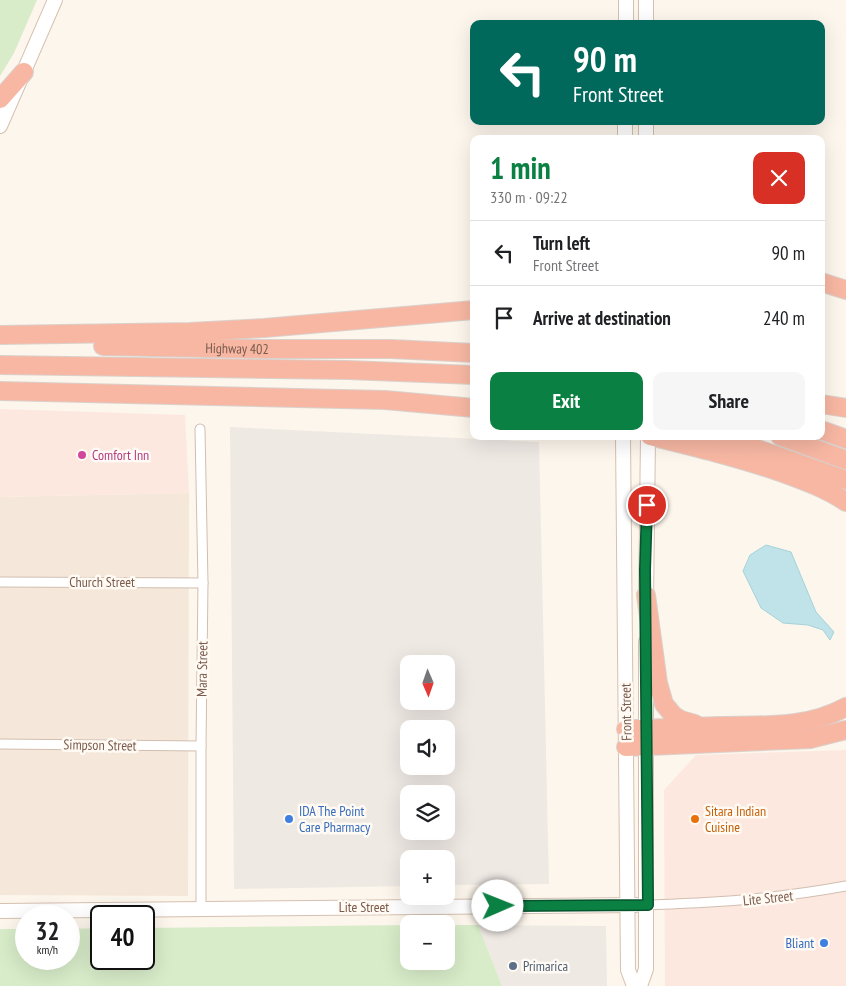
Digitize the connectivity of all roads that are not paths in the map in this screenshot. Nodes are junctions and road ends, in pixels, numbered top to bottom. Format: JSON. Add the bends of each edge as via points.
{"nodes":[{"id":1,"x":55,"y":0,"type":"edge"},
{"id":2,"x":626,"y":0,"type":"edge"},
{"id":3,"x":646,"y":0,"type":"edge"},
{"id":4,"x":626,"y":20,"type":"edge"},
{"id":5,"x":646,"y":20,"type":"edge"},
{"id":6,"x":24,"y":72,"type":"junction"},
{"id":7,"x":0,"y":99,"type":"edge"},
{"id":8,"x":0,"y":126,"type":"edge"},
{"id":9,"x":825,"y":283,"type":"edge"},
{"id":10,"x":846,"y":290,"type":"edge"},
{"id":11,"x":470,"y":310,"type":"edge"},
{"id":12,"x":0,"y":335,"type":"edge"},
{"id":13,"x":0,"y":345,"type":"edge"},
{"id":14,"x":470,"y":353,"type":"edge"},
{"id":15,"x":0,"y":365,"type":"edge"},
{"id":16,"x":470,"y":375,"type":"edge"},
{"id":17,"x":0,"y":377,"type":"edge"},
{"id":18,"x":470,"y":385,"type":"edge"},
{"id":19,"x":0,"y":391,"type":"edge"},
{"id":20,"x":253,"y":396,"type":"junction"},
{"id":21,"x":470,"y":396,"type":"edge"},
{"id":22,"x":825,"y":405,"type":"edge"},
{"id":23,"x":470,"y":408,"type":"edge"},
{"id":24,"x":846,"y":408,"type":"edge"},
{"id":25,"x":200,"y":429,"type":"dead end"},
{"id":26,"x":825,"y":431,"type":"edge"},
{"id":27,"x":846,"y":439,"type":"edge"},
{"id":28,"x":624,"y":440,"type":"edge"},
{"id":29,"x":649,"y":440,"type":"edge"},
{"id":30,"x":666,"y":440,"type":"edge"},
{"id":31,"x":727,"y":440,"type":"edge"},
{"id":32,"x":763,"y":440,"type":"edge"},
{"id":33,"x":791,"y":440,"type":"edge"},
{"id":34,"x":846,"y":460,"type":"edge"},
{"id":35,"x":846,"y":470,"type":"edge"},
{"id":36,"x":846,"y":480,"type":"edge"},
{"id":37,"x":846,"y":502,"type":"edge"},
{"id":38,"x":0,"y":582,"type":"edge"},
{"id":39,"x":203,"y":583,"type":"junction"},
{"id":40,"x":646,"y":595,"type":"junction"},
{"id":41,"x":846,"y":707,"type":"edge"},
{"id":42,"x":718,"y":726,"type":"junction"},
{"id":43,"x":626,"y":729,"type":"junction"},
{"id":44,"x":646,"y":729,"type":"junction"},
{"id":45,"x":846,"y":730,"type":"edge"},
{"id":46,"x":0,"y":744,"type":"edge"},
{"id":47,"x":201,"y":746,"type":"junction"},
{"id":48,"x":626,"y":747,"type":"junction"},
{"id":49,"x":646,"y":747,"type":"junction"},
{"id":50,"x":846,"y":886,"type":"edge"},
{"id":51,"x":637,"y":905,"type":"junction"},
{"id":52,"x":201,"y":908,"type":"junction"},
{"id":53,"x":0,"y":911,"type":"edge"},
{"id":54,"x":634,"y":986,"type":"edge"},
{"id":55,"x":640,"y":986,"type":"edge"}],
"edges":[{"from":1,"to":6,"type":"main road"},
{"from":2,"to":4,"type":"main road"},
{"from":3,"to":5,"type":"main road"},
{"from":6,"to":7,"type":"highway"},
{"from":6,"to":8,"type":"main road"},
{"from":9,"to":10,"type":"highway"},
{"from":11,"to":12,"type":"highway","via":[[200,332]]},
{"from":13,"to":14,"type":"highway","name":"Highway 402"},
{"from":15,"to":16,"type":"highway"},
{"from":17,"to":18,"type":"highway"},
{"from":19,"to":20,"type":"highway"},
{"from":20,"to":21,"type":"highway"},
{"from":20,"to":23,"type":"highway","via":[[385,400]]},
{"from":22,"to":24,"type":"highway"},
{"from":25,"to":39,"type":"street","name":"Mara Street"},
{"from":26,"to":27,"type":"highway"},
{"from":28,"to":43,"type":"main road","name":"Front Street"},
{"from":29,"to":40,"type":"main road","name":"Front Street"},
{"from":30,"to":37,"type":"highway","via":[[770,468]]},
{"from":31,"to":36,"type":"highway"},
{"from":32,"to":35,"type":"highway"},
{"from":33,"to":34,"type":"highway"},
{"from":38,"to":39,"type":"street","name":"Church Street"},
{"from":39,"to":47,"type":"street","name":"Mara Street"},
{"from":40,"to":42,"type":"highway","via":[[664,704],[680,720]]},
{"from":40,"to":44,"type":"main road","name":"Front Street"},
{"from":41,"to":42,"type":"highway","via":[[834,714],[800,723]]},
{"from":42,"to":44,"type":"highway"},
{"from":43,"to":44,"type":"highway"},
{"from":43,"to":48,"type":"main road","name":"Front Street"},
{"from":44,"to":49,"type":"main road","name":"Front Street"},
{"from":45,"to":49,"type":"highway","via":[[810,739]]},
{"from":46,"to":47,"type":"street","name":"Simpson Street"},
{"from":47,"to":52,"type":"street","name":"Mara Street"},
{"from":48,"to":49,"type":"highway"},
{"from":48,"to":51,"type":"main road","name":"Front Street"},
{"from":49,"to":51,"type":"main road","name":"Front Street"},
{"from":50,"to":51,"type":"street","name":"Lite Street","via":[[760,899]]},
{"from":51,"to":52,"type":"main road","name":"Lite Street"},
{"from":51,"to":54,"type":"main road","name":"Front Street","via":[[628,970]]},
{"from":51,"to":55,"type":"main road","name":"Front Street","via":[[646,969]]},
{"from":52,"to":53,"type":"main road","name":"Lite Street"}]}
